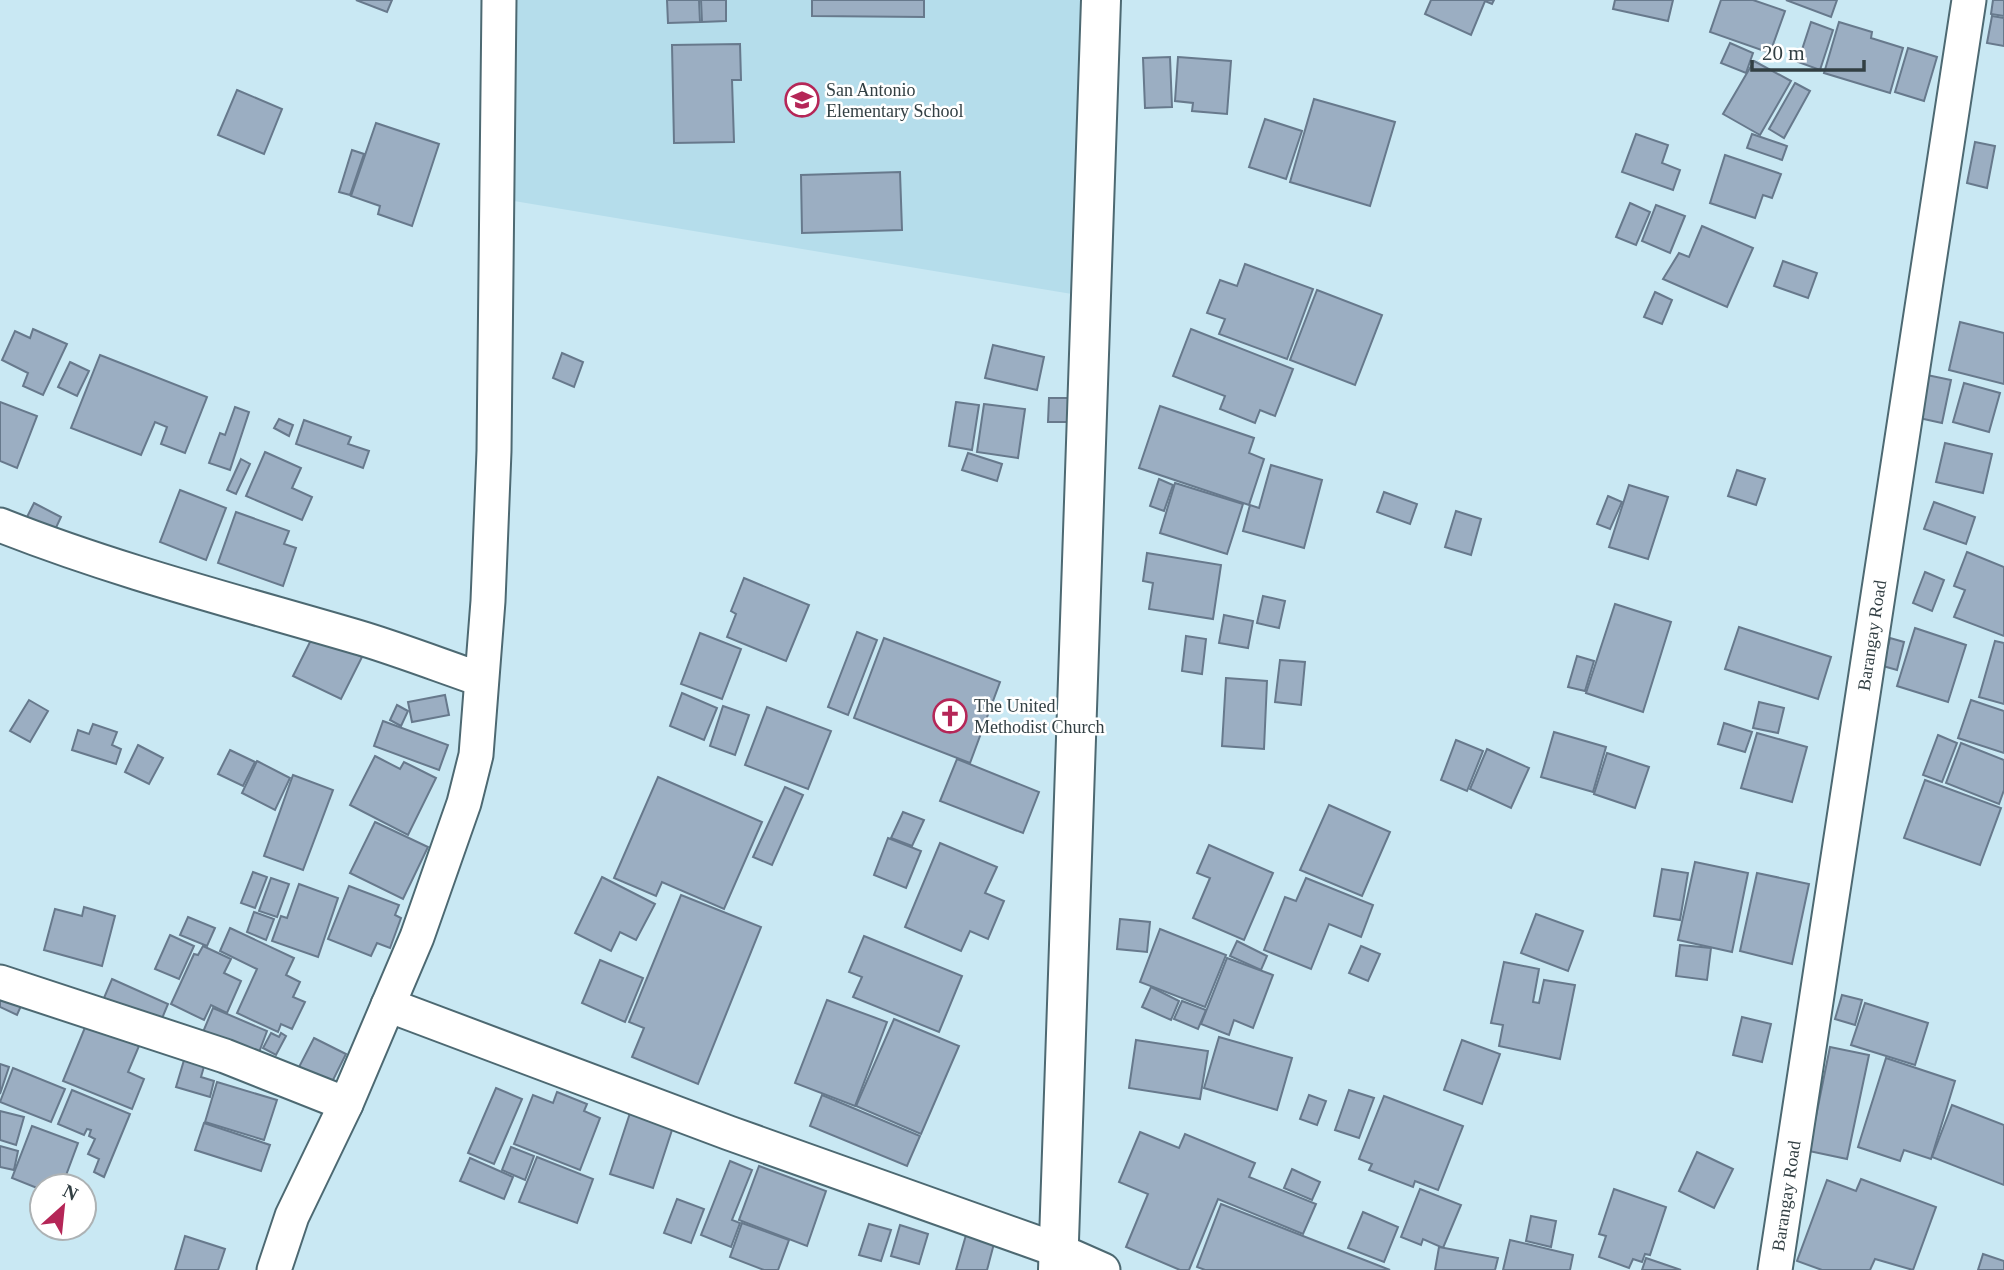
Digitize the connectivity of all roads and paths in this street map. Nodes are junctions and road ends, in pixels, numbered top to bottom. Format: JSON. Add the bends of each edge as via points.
{"nodes":[{"id":1,"x":499,"y":0,"type":"edge"},
{"id":2,"x":1101,"y":0,"type":"edge"},
{"id":3,"x":1969,"y":0,"type":"edge"},
{"id":4,"x":0,"y":525,"type":"edge"},
{"id":5,"x":480,"y":679,"type":"junction"},
{"id":6,"x":0,"y":982,"type":"edge"},
{"id":7,"x":388,"y":1005,"type":"junction"},
{"id":8,"x":346,"y":1104,"type":"junction"},
{"id":9,"x":1059,"y":1261,"type":"edge"},
{"id":10,"x":274,"y":1270,"type":"edge"},
{"id":11,"x":1103,"y":1270,"type":"edge"},
{"id":12,"x":1775,"y":1270,"type":"edge"}],
"edges":[{"from":1,"to":5,"type":"street","via":[[494,451]]},
{"from":2,"to":9,"type":"street"},
{"from":3,"to":12,"type":"street","name":"Barangay Road"},
{"from":4,"to":5,"type":"street","via":[[210,597],[366,640]]},
{"from":5,"to":7,"type":"street","via":[[476,755],[464,803]]},
{"from":6,"to":8,"type":"street","via":[[225,1056]]},
{"from":7,"to":8,"type":"street"},
{"from":7,"to":9,"type":"street"},
{"from":8,"to":10,"type":"street","via":[[292,1216]]},
{"from":9,"to":11,"type":"street"}]}
